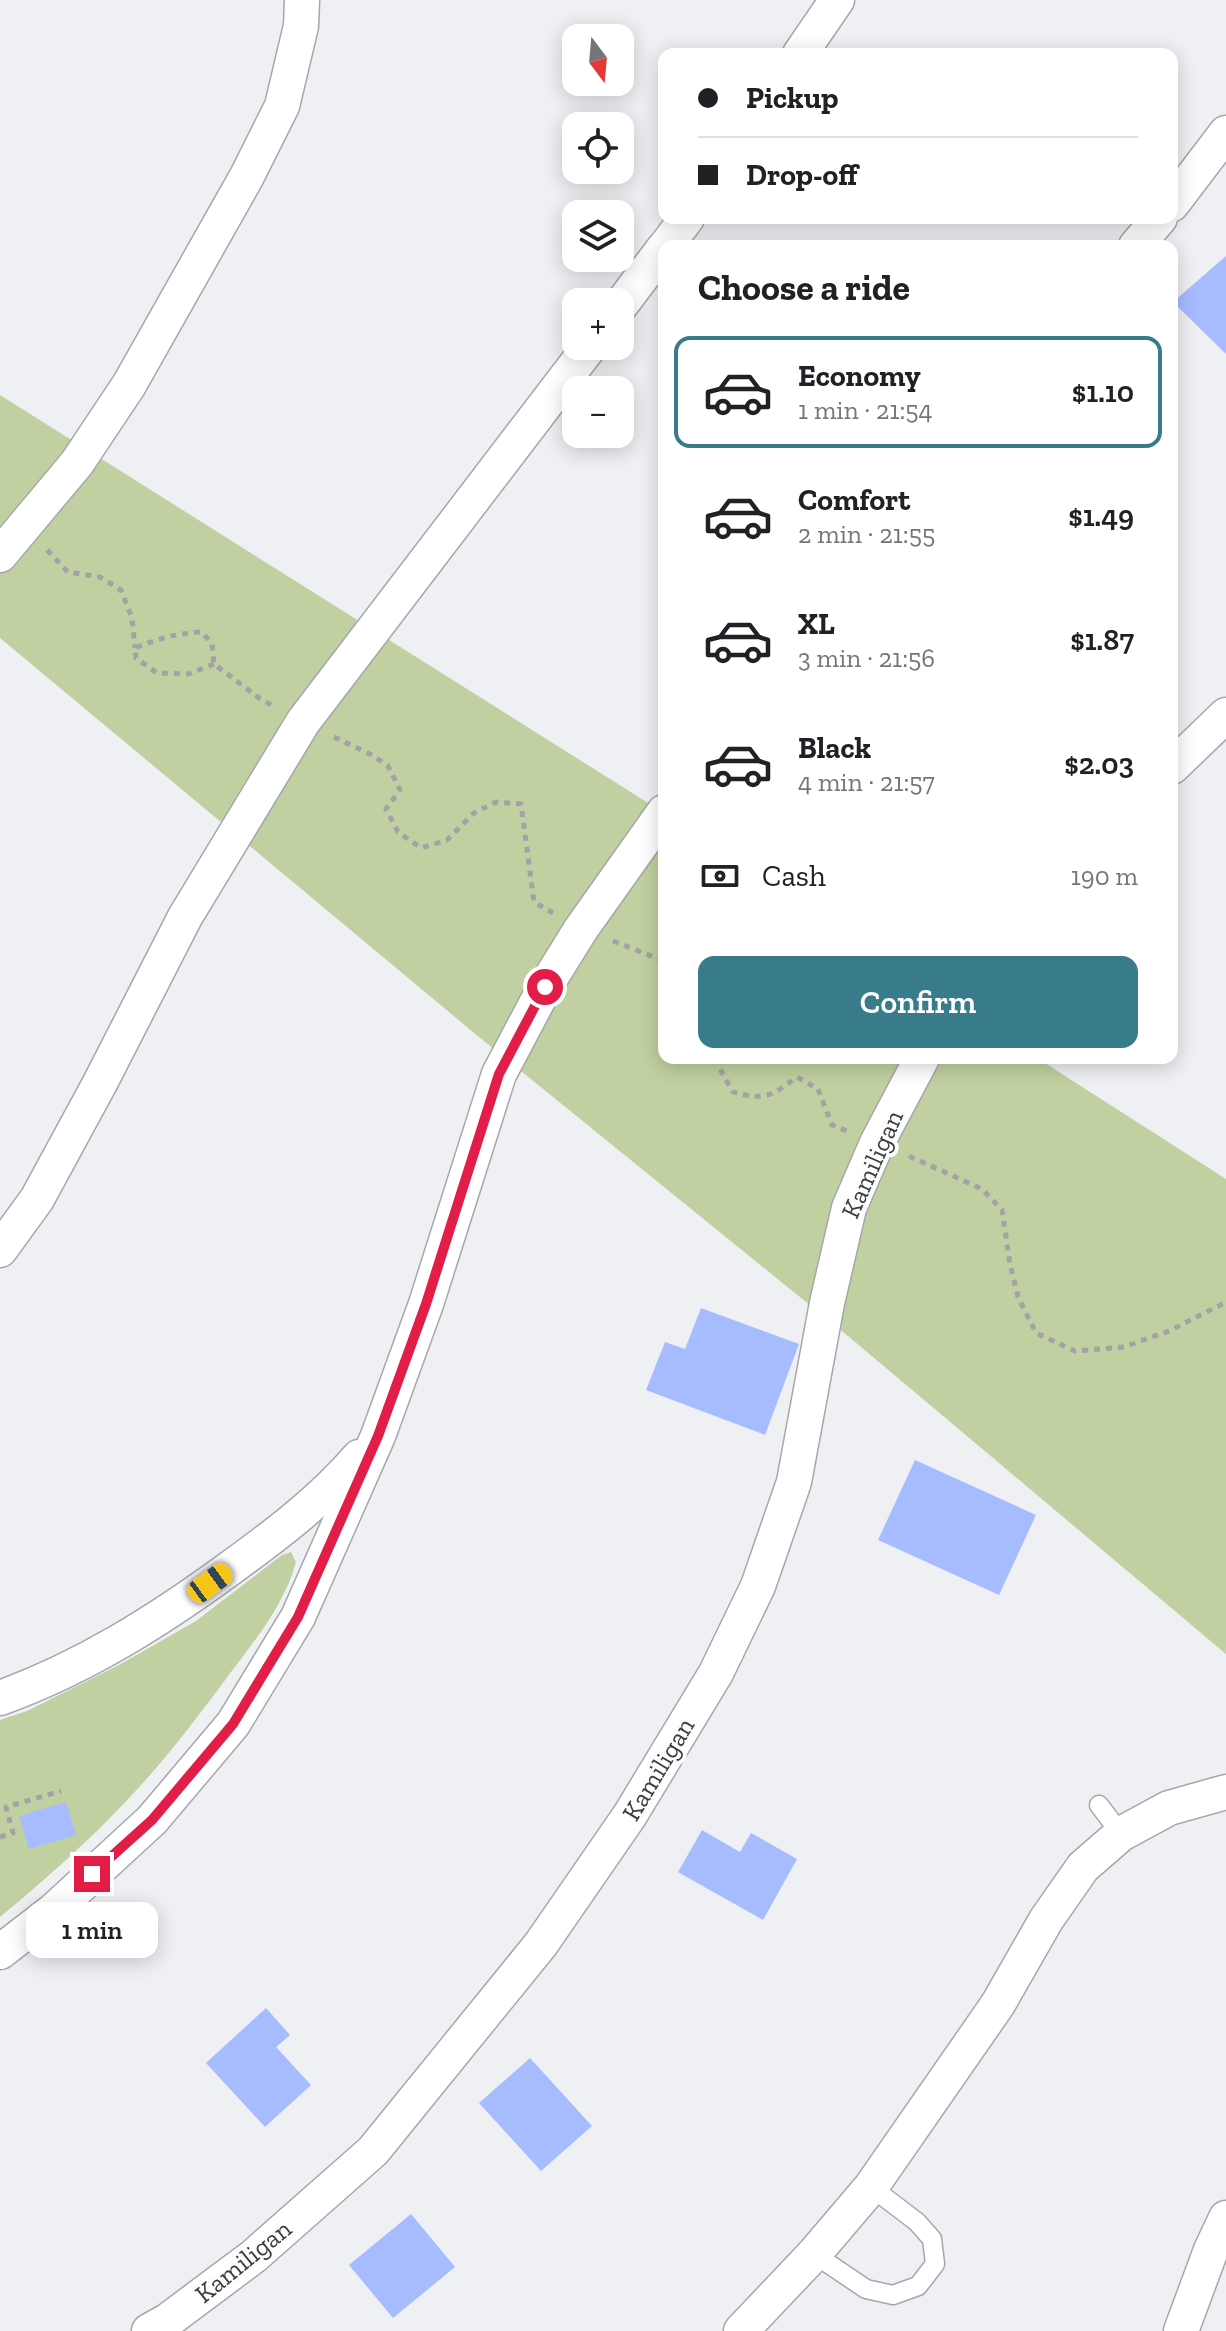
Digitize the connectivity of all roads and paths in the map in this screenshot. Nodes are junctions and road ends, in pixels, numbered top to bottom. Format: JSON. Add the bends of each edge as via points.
{"nodes":[{"id":1,"x":302,"y":0,"type":"edge"},
{"id":2,"x":837,"y":0,"type":"edge"},
{"id":3,"x":804,"y":48,"type":"edge"},
{"id":4,"x":1226,"y":133,"type":"edge"},
{"id":5,"x":1178,"y":196,"type":"edge"},
{"id":6,"x":682,"y":224,"type":"edge"},
{"id":7,"x":1155,"y":224,"type":"edge"},
{"id":8,"x":670,"y":240,"type":"edge"},
{"id":9,"x":1141,"y":240,"type":"edge"},
{"id":10,"x":658,"y":256,"type":"edge"},
{"id":11,"x":634,"y":288,"type":"edge"},
{"id":12,"x":579,"y":360,"type":"edge"},
{"id":13,"x":33,"y":518,"type":"junction"},
{"id":14,"x":0,"y":555,"type":"edge"},
{"id":15,"x":135,"y":648,"type":"junction"},
{"id":16,"x":214,"y":664,"type":"junction"},
{"id":17,"x":1226,"y":715,"type":"edge"},
{"id":18,"x":303,"y":722,"type":"junction"},
{"id":19,"x":1178,"y":761,"type":"edge"},
{"id":20,"x":658,"y":820,"type":"edge"},
{"id":21,"x":581,"y":929,"type":"junction"},
{"id":22,"x":658,"y":959,"type":"edge"},
{"id":23,"x":721,"y":1064,"type":"edge"},
{"id":24,"x":919,"y":1064,"type":"edge"},
{"id":25,"x":877,"y":1143,"type":"junction"},
{"id":26,"x":0,"y":1250,"type":"edge"},
{"id":27,"x":1226,"y":1302,"type":"edge"},
{"id":28,"x":378,"y":1436,"type":"junction"},
{"id":29,"x":0,"y":1698,"type":"edge"},
{"id":30,"x":61,"y":1791,"type":"dead end"},
{"id":31,"x":1226,"y":1792,"type":"edge"},
{"id":32,"x":1099,"y":1805,"type":"dead end"},
{"id":33,"x":1121,"y":1834,"type":"junction"},
{"id":34,"x":0,"y":1837,"type":"edge"},
{"id":35,"x":0,"y":1952,"type":"edge"},
{"id":36,"x":871,"y":2187,"type":"junction"},
{"id":37,"x":1226,"y":2218,"type":"edge"},
{"id":38,"x":814,"y":2254,"type":"junction"},
{"id":39,"x":149,"y":2331,"type":"edge"},
{"id":40,"x":741,"y":2331,"type":"edge"},
{"id":41,"x":1181,"y":2331,"type":"edge"}],
"edges":[{"from":1,"to":13,"type":"street","via":[[282,106],[247,176],[129,385]]},
{"from":2,"to":3,"type":"street"},
{"from":4,"to":5,"type":"street"},
{"from":6,"to":8,"type":"street"},
{"from":7,"to":9,"type":"street"},
{"from":10,"to":11,"type":"street"},
{"from":12,"to":18,"type":"street"},
{"from":13,"to":14,"type":"street"},
{"from":13,"to":15,"type":"path","via":[[43,546],[68,572],[100,577],[121,590],[132,618]]},
{"from":15,"to":16,"type":"path","via":[[136,658],[157,673],[188,674]]},
{"from":15,"to":16,"type":"path","via":[[202,632],[212,644]]},
{"from":16,"to":18,"type":"path"},
{"from":17,"to":19,"type":"street"},
{"from":18,"to":21,"type":"path","via":[[388,766],[400,790],[386,809],[398,832],[421,848],[447,840],[474,813],[496,802],[521,804],[534,902]]},
{"from":18,"to":26,"type":"street","via":[[185,917],[37,1199]]},
{"from":20,"to":21,"type":"street"},
{"from":21,"to":22,"type":"path"},
{"from":21,"to":28,"type":"street","via":[[499,1074]]},
{"from":23,"to":25,"type":"path","via":[[733,1092],[754,1098],[772,1094],[797,1077],[818,1089],[832,1125]]},
{"from":24,"to":25,"type":"street","name":"Kamiligan"},
{"from":25,"to":27,"type":"path","via":[[982,1189],[1002,1210],[1018,1297],[1036,1333],[1075,1351],[1124,1347]]},
{"from":25,"to":39,"type":"street","name":"Kamiligan","via":[[849,1208],[794,1482],[758,1586],[716,1673],[630,1815],[541,1944],[373,2151],[254,2256]]},
{"from":28,"to":29,"type":"street","via":[[334,1487],[189,1598],[115,1646]]},
{"from":28,"to":35,"type":"street","via":[[298,1617],[233,1724],[152,1820]]},
{"from":30,"to":34,"type":"path","via":[[6,1807],[13,1833]]},
{"from":31,"to":33,"type":"street","via":[[1169,1808]]},
{"from":32,"to":33,"type":"lane"},
{"from":33,"to":36,"type":"street","via":[[1083,1867],[998,2004]]},
{"from":36,"to":38,"type":"street"},
{"from":36,"to":38,"type":"lane","via":[[932,2239],[935,2264],[918,2286],[893,2295],[866,2289]]},
{"from":37,"to":41,"type":"street"},
{"from":38,"to":40,"type":"street"}]}
